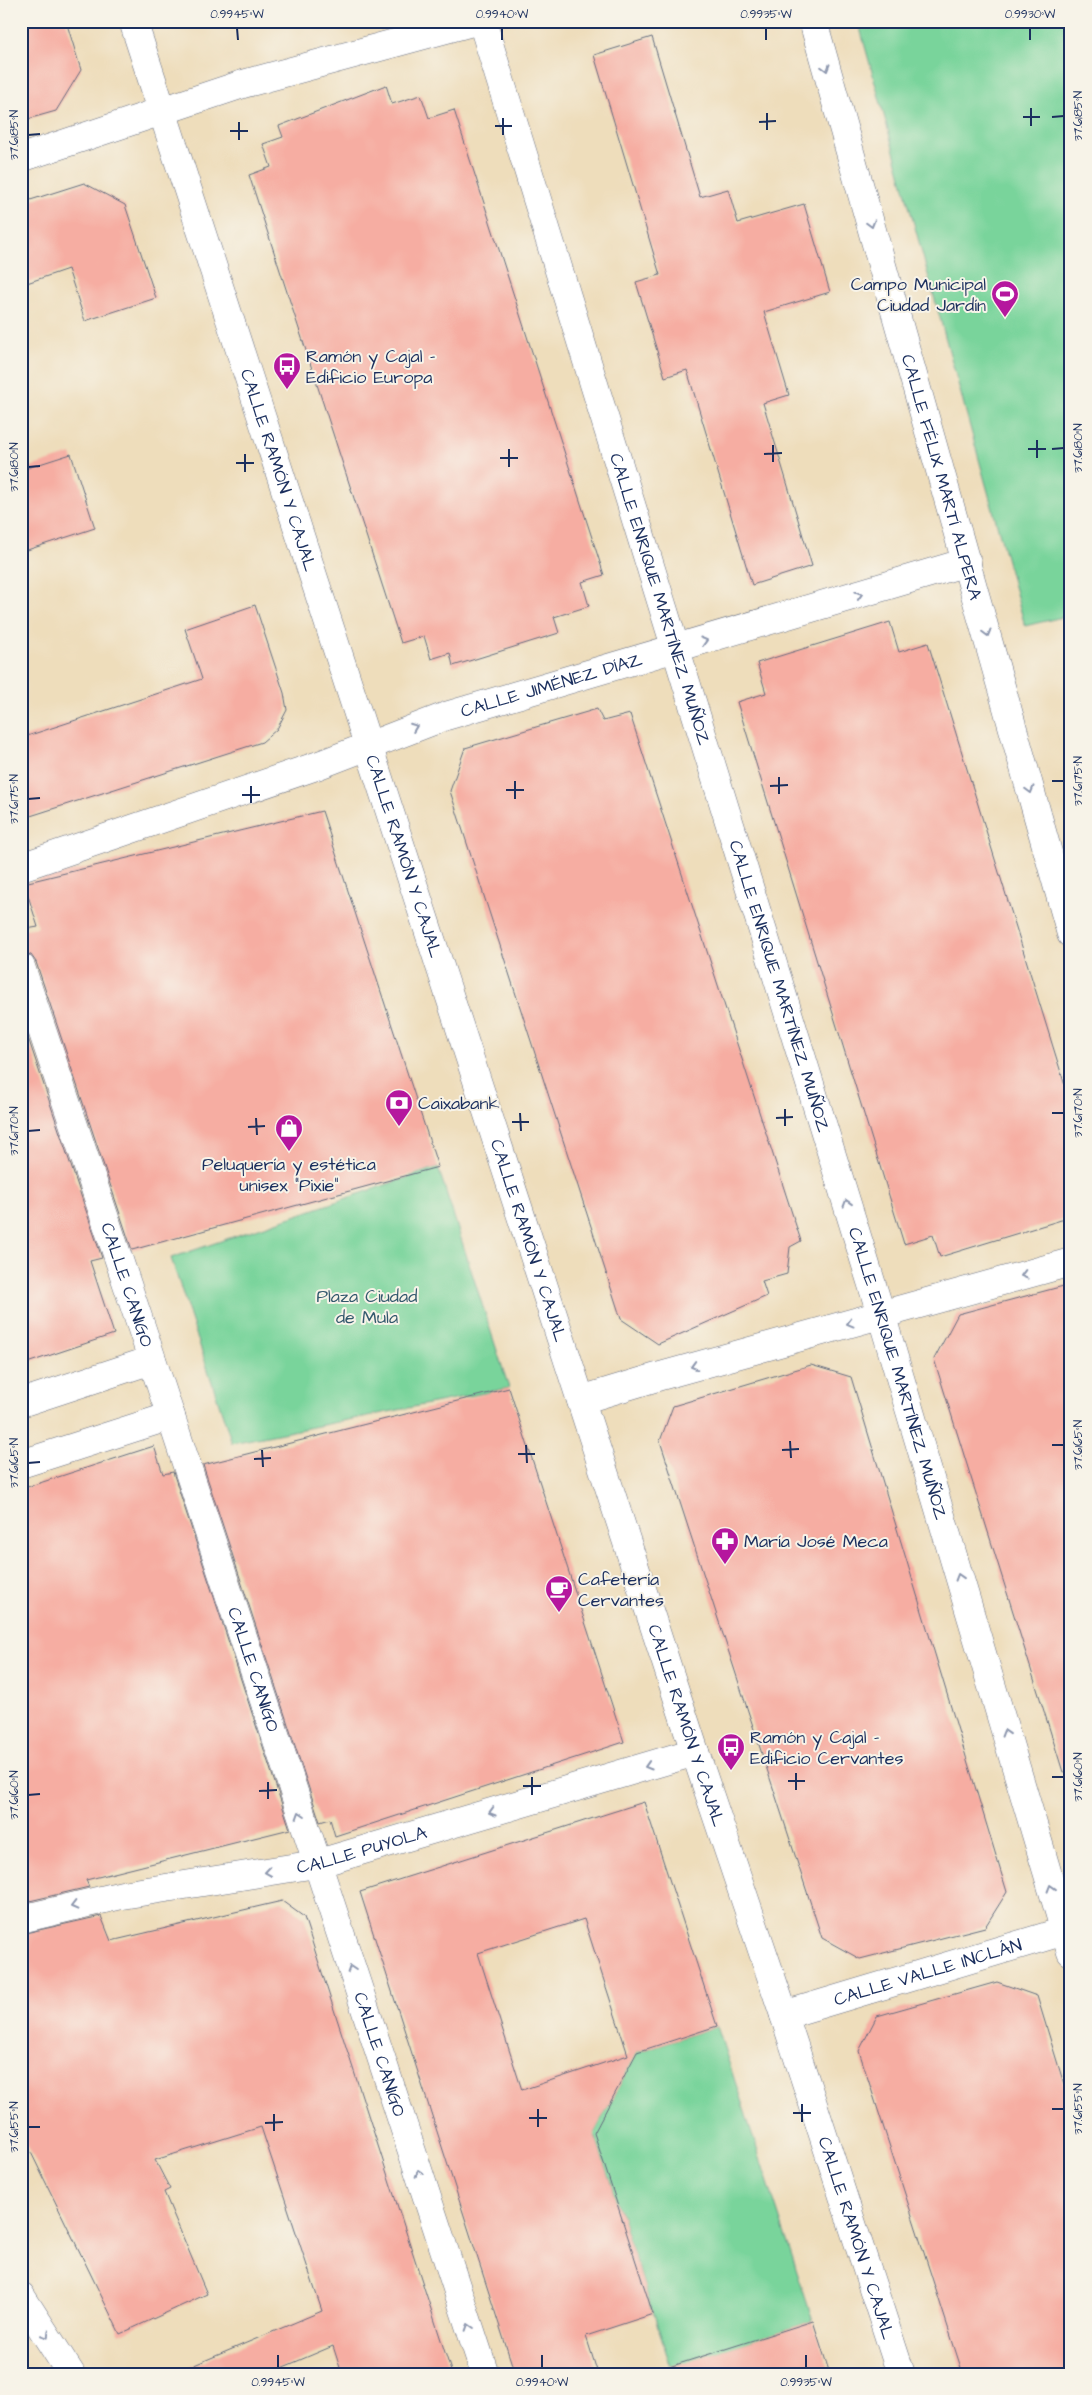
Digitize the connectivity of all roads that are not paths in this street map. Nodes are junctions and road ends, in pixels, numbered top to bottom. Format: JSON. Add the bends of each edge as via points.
{"nodes":[{"id":1,"x":133,"y":21,"type":"edge"},
{"id":2,"x":476,"y":21,"type":"edge"},
{"id":3,"x":482,"y":21,"type":"edge"},
{"id":4,"x":813,"y":21,"type":"edge"},
{"id":5,"x":162,"y":110,"type":"junction"},
{"id":6,"x":21,"y":158,"type":"edge"},
{"id":7,"x":967,"y":562,"type":"junction"},
{"id":8,"x":675,"y":650,"type":"junction"},
{"id":9,"x":368,"y":745,"type":"junction"},
{"id":10,"x":21,"y":867,"type":"edge"},
{"id":11,"x":1071,"y":934,"type":"edge"},
{"id":12,"x":21,"y":967,"type":"edge"},
{"id":13,"x":1071,"y":1262,"type":"edge"},
{"id":14,"x":880,"y":1314,"type":"junction"},
{"id":15,"x":152,"y":1360,"type":"junction"},
{"id":16,"x":581,"y":1400,"type":"junction"},
{"id":17,"x":21,"y":1403,"type":"edge"},
{"id":18,"x":171,"y":1416,"type":"junction"},
{"id":19,"x":21,"y":1464,"type":"edge"},
{"id":20,"x":695,"y":1752,"type":"junction"},
{"id":21,"x":316,"y":1864,"type":"junction"},
{"id":22,"x":21,"y":1919,"type":"edge"},
{"id":23,"x":1068,"y":1937,"type":"edge"},
{"id":24,"x":784,"y":2015,"type":"junction"},
{"id":25,"x":21,"y":2296,"type":"edge"},
{"id":26,"x":70,"y":2374,"type":"edge"},
{"id":27,"x":485,"y":2374,"type":"edge"},
{"id":28,"x":901,"y":2374,"type":"edge"}],
"edges":[{"from":1,"to":5,"type":"street","name":"CALLE RAMÓN Y CAJAL"},
{"from":2,"to":5,"type":"street","via":[[243,84]]},
{"from":3,"to":8,"type":"street","name":"CALLE ENRIQUE MARTÍNEZ MUÑOZ"},
{"from":4,"to":7,"type":"street","name":"CALLE FÉLIX MARTÍ ALPERA","one_way":true},
{"from":5,"to":6,"type":"street"},
{"from":5,"to":9,"type":"street","name":"CALLE RAMÓN Y CAJAL"},
{"from":8,"to":7,"type":"street","name":"CALLE JIMÉNEZ DÍAZ","one_way":true},
{"from":7,"to":11,"type":"street","name":"CALLE FÉLIX MARTÍ ALPERA","one_way":true},
{"from":9,"to":8,"type":"street","name":"CALLE JIMÉNEZ DÍAZ","one_way":true,"via":[[446,716]]},
{"from":14,"to":8,"type":"street","name":"CALLE ENRIQUE MARTÍNEZ MUÑOZ","one_way":true},
{"from":9,"to":10,"type":"street","name":"CALLE JIMÉNEZ DÍAZ","via":[[320,765]]},
{"from":9,"to":16,"type":"street","name":"CALLE RAMÓN Y CAJAL"},
{"from":12,"to":15,"type":"street","name":"CALLE CANIGO"},
{"from":13,"to":14,"type":"street","one_way":true},
{"from":14,"to":16,"type":"street","one_way":true},
{"from":23,"to":14,"type":"street","name":"CALLE ENRIQUE MARTÍNEZ MUÑOZ","one_way":true},
{"from":15,"to":17,"type":"street"},
{"from":15,"to":18,"type":"street","name":"CALLE CANIGO"},
{"from":16,"to":20,"type":"street","name":"CALLE RAMÓN Y CAJAL"},
{"from":18,"to":19,"type":"street"},
{"from":21,"to":18,"type":"street","name":"CALLE CANIGO","one_way":true},
{"from":20,"to":21,"type":"street","name":"CALLE PUYOLA","one_way":true},
{"from":20,"to":24,"type":"street","name":"CALLE RAMÓN Y CAJAL"},
{"from":21,"to":22,"type":"street","name":"CALLE PUYOLA","one_way":true,"via":[[122,1895]]},
{"from":27,"to":21,"type":"street","name":"CALLE CANIGO","one_way":true},
{"from":23,"to":24,"type":"street","name":"CALLE VALLE INCLÁN"},
{"from":24,"to":28,"type":"street","name":"CALLE RAMÓN Y CAJAL"},
{"from":25,"to":26,"type":"street","one_way":true}]}
